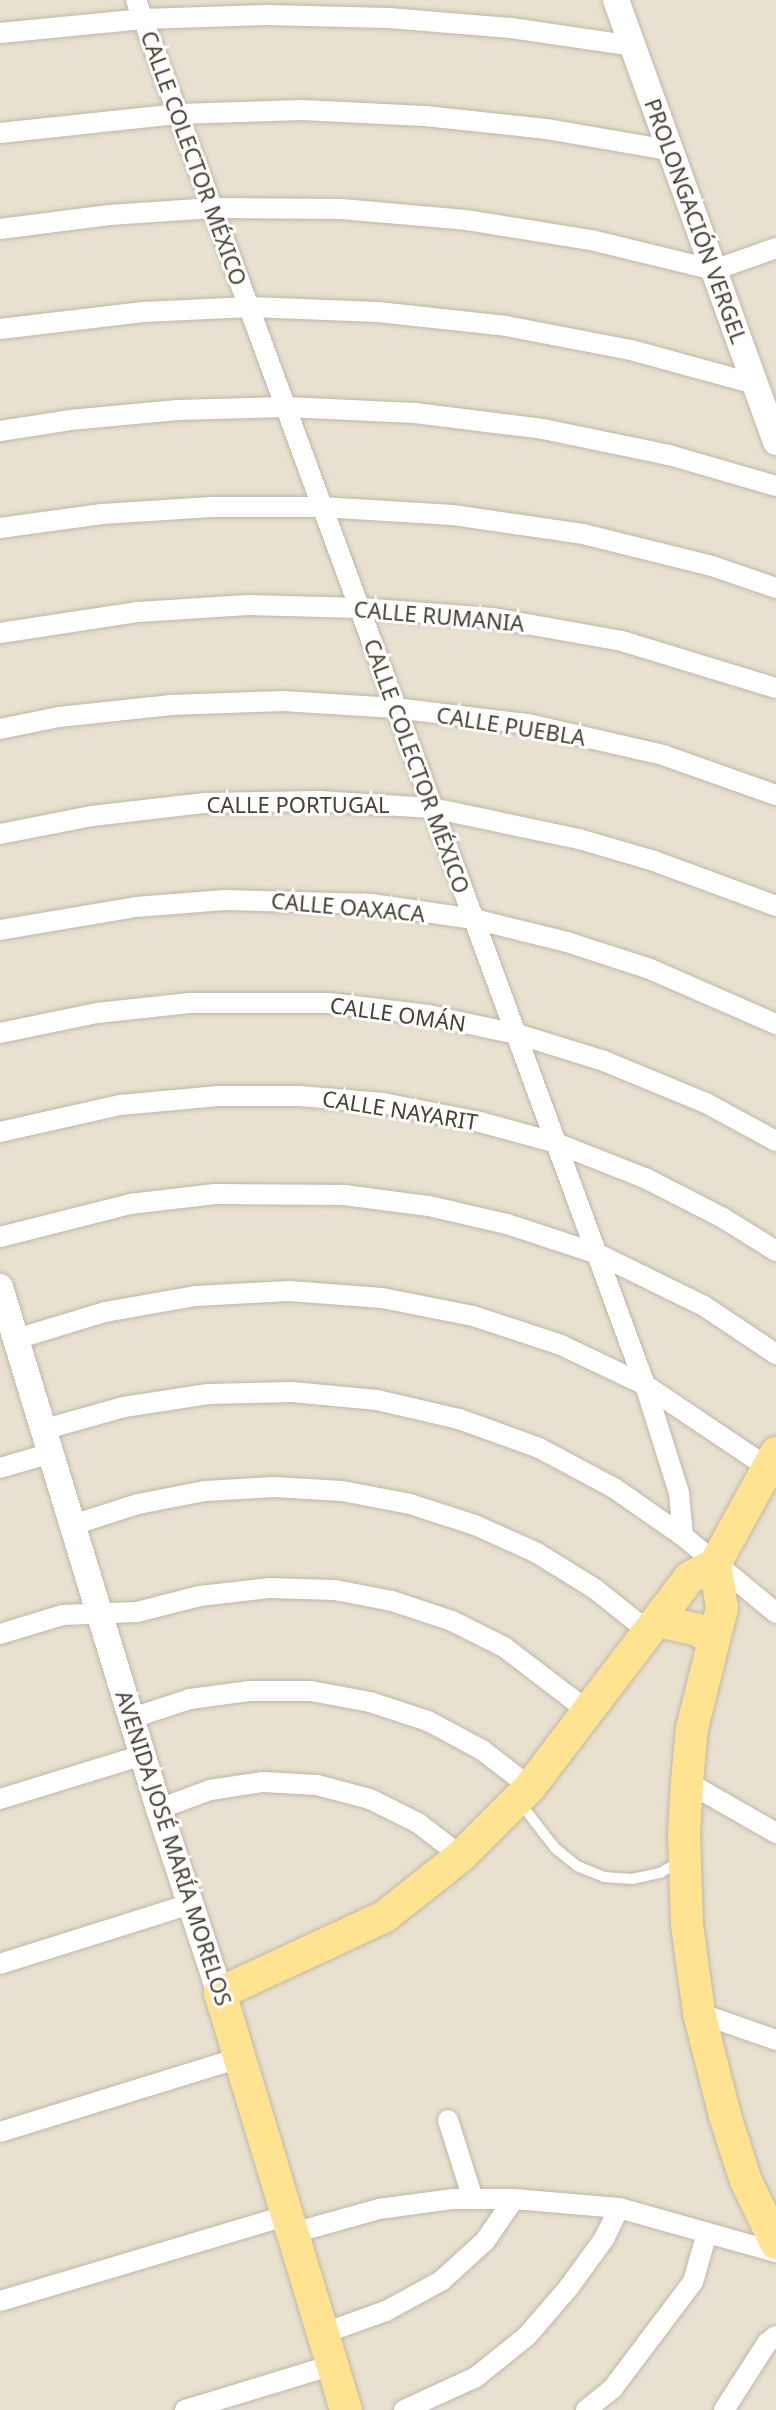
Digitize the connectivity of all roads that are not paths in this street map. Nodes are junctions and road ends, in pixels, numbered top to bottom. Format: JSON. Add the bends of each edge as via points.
{"nodes":[{"id":1,"x":616,"y":0,"type":"edge"},
{"id":2,"x":139,"y":9,"type":"edge"},
{"id":3,"x":0,"y":33,"type":"edge"},
{"id":4,"x":633,"y":46,"type":"junction"},
{"id":5,"x":179,"y":114,"type":"junction"},
{"id":6,"x":0,"y":133,"type":"edge"},
{"id":7,"x":669,"y":150,"type":"junction"},
{"id":8,"x":214,"y":208,"type":"junction"},
{"id":9,"x":0,"y":229,"type":"edge"},
{"id":10,"x":776,"y":248,"type":"edge"},
{"id":11,"x":714,"y":270,"type":"junction"},
{"id":12,"x":250,"y":307,"type":"junction"},
{"id":13,"x":0,"y":329,"type":"edge"},
{"id":14,"x":755,"y":384,"type":"junction"},
{"id":15,"x":286,"y":407,"type":"junction"},
{"id":16,"x":0,"y":431,"type":"edge"},
{"id":17,"x":776,"y":442,"type":"edge"},
{"id":18,"x":776,"y":486,"type":"edge"},
{"id":19,"x":321,"y":507,"type":"junction"},
{"id":20,"x":0,"y":528,"type":"edge"},
{"id":21,"x":776,"y":588,"type":"edge"},
{"id":22,"x":359,"y":608,"type":"junction"},
{"id":23,"x":0,"y":633,"type":"edge"},
{"id":24,"x":776,"y":688,"type":"edge"},
{"id":25,"x":395,"y":708,"type":"junction"},
{"id":26,"x":0,"y":729,"type":"edge"},
{"id":27,"x":776,"y":795,"type":"edge"},
{"id":28,"x":432,"y":808,"type":"junction"},
{"id":29,"x":0,"y":834,"type":"edge"},
{"id":30,"x":776,"y":906,"type":"edge"},
{"id":31,"x":474,"y":919,"type":"junction"},
{"id":32,"x":0,"y":930,"type":"edge"},
{"id":33,"x":776,"y":1024,"type":"edge"},
{"id":34,"x":0,"y":1033,"type":"edge"},
{"id":35,"x":517,"y":1034,"type":"junction"},
{"id":36,"x":0,"y":1132,"type":"edge"},
{"id":37,"x":776,"y":1141,"type":"edge"},
{"id":38,"x":556,"y":1143,"type":"junction"},
{"id":39,"x":0,"y":1237,"type":"edge"},
{"id":40,"x":776,"y":1251,"type":"edge"},
{"id":41,"x":598,"y":1254,"type":"junction"},
{"id":42,"x":1,"y":1295,"type":"edge"},
{"id":43,"x":16,"y":1339,"type":"junction"},
{"id":44,"x":776,"y":1354,"type":"edge"},
{"id":45,"x":645,"y":1385,"type":"junction"},
{"id":46,"x":46,"y":1441,"type":"junction"},
{"id":47,"x":772,"y":1460,"type":"edge"},
{"id":48,"x":0,"y":1468,"type":"edge"},
{"id":49,"x":73,"y":1525,"type":"junction"},
{"id":50,"x":683,"y":1536,"type":"junction"},
{"id":51,"x":715,"y":1564,"type":"junction"},
{"id":52,"x":100,"y":1612,"type":"junction"},
{"id":53,"x":776,"y":1613,"type":"edge"},
{"id":54,"x":653,"y":1627,"type":"junction"},
{"id":55,"x":0,"y":1634,"type":"edge"},
{"id":56,"x":713,"y":1640,"type":"junction"},
{"id":57,"x":589,"y":1712,"type":"junction"},
{"id":58,"x":132,"y":1718,"type":"junction"},
{"id":59,"x":143,"y":1755,"type":"junction"},
{"id":60,"x":687,"y":1782,"type":"junction"},
{"id":61,"x":524,"y":1793,"type":"junction"},
{"id":62,"x":0,"y":1799,"type":"edge"},
{"id":63,"x":159,"y":1809,"type":"junction"},
{"id":64,"x":776,"y":1833,"type":"edge"},
{"id":65,"x":461,"y":1856,"type":"junction"},
{"id":66,"x":684,"y":1859,"type":"junction"},
{"id":67,"x":190,"y":1904,"type":"junction"},
{"id":68,"x":0,"y":1964,"type":"edge"},
{"id":69,"x":220,"y":1993,"type":"junction"},
{"id":70,"x":699,"y":2013,"type":"junction"},
{"id":71,"x":776,"y":2040,"type":"edge"},
{"id":72,"x":239,"y":2058,"type":"junction"},
{"id":73,"x":448,"y":2120,"type":"dead end"},
{"id":74,"x":0,"y":2132,"type":"edge"},
{"id":75,"x":473,"y":2199,"type":"junction"},
{"id":76,"x":514,"y":2199,"type":"junction"},
{"id":77,"x":619,"y":2208,"type":"junction"},
{"id":78,"x":290,"y":2224,"type":"junction"},
{"id":79,"x":707,"y":2233,"type":"junction"},
{"id":80,"x":776,"y":2243,"type":"edge"},
{"id":81,"x":776,"y":2252,"type":"edge"},
{"id":82,"x":0,"y":2301,"type":"edge"},
{"id":83,"x":322,"y":2334,"type":"junction"},
{"id":84,"x":776,"y":2336,"type":"edge"},
{"id":85,"x":333,"y":2365,"type":"junction"},
{"id":86,"x":185,"y":2410,"type":"edge"},
{"id":87,"x":346,"y":2410,"type":"edge"},
{"id":88,"x":404,"y":2410,"type":"edge"},
{"id":89,"x":586,"y":2410,"type":"edge"},
{"id":90,"x":724,"y":2410,"type":"edge"}],
"edges":[{"from":1,"to":4,"type":"street","name":"PROLONGACIÓN VERGEL"},
{"from":2,"to":3,"type":"street"},
{"from":2,"to":4,"type":"street","via":[[389,18]]},
{"from":2,"to":5,"type":"street","name":"CALLE COLECTOR MÉXICO"},
{"from":4,"to":7,"type":"street","name":"PROLONGACIÓN VERGEL"},
{"from":5,"to":6,"type":"street"},
{"from":5,"to":7,"type":"street","via":[[302,110],[425,116]]},
{"from":5,"to":8,"type":"street","name":"CALLE COLECTOR MÉXICO"},
{"from":7,"to":11,"type":"street","name":"PROLONGACIÓN VERGEL"},
{"from":8,"to":9,"type":"street"},
{"from":8,"to":11,"type":"street","via":[[341,209],[466,220],[591,240]]},
{"from":8,"to":12,"type":"street","name":"CALLE COLECTOR MÉXICO"},
{"from":10,"to":11,"type":"street"},
{"from":11,"to":14,"type":"street","name":"PROLONGACIÓN VERGEL"},
{"from":12,"to":13,"type":"street","via":[[143,312]]},
{"from":12,"to":14,"type":"street","via":[[378,312],[506,326],[631,350]]},
{"from":12,"to":15,"type":"street","name":"CALLE COLECTOR MÉXICO"},
{"from":14,"to":17,"type":"street","name":"PROLONGACIÓN VERGEL"},
{"from":15,"to":16,"type":"street","via":[[178,410]]},
{"from":15,"to":18,"type":"street","via":[[415,413],[543,429],[669,455]]},
{"from":15,"to":19,"type":"street","name":"CALLE COLECTOR MÉXICO"},
{"from":19,"to":20,"type":"street","via":[[102,514]]},
{"from":19,"to":21,"type":"street","via":[[453,515],[583,534]]},
{"from":19,"to":22,"type":"street","name":"CALLE COLECTOR MÉXICO"},
{"from":22,"to":23,"type":"street","name":"CALLE RUMANIA","via":[[248,605],[138,612]]},
{"from":22,"to":24,"type":"street","name":"CALLE RUMANIA","via":[[493,618],[622,641]]},
{"from":22,"to":25,"type":"street","name":"CALLE COLECTOR MÉXICO"},
{"from":25,"to":26,"type":"street","name":"CALLE PUEBLA","via":[[283,701],[171,705]]},
{"from":25,"to":27,"type":"street","name":"CALLE PUEBLA","via":[[543,728],[663,755]]},
{"from":25,"to":28,"type":"street","name":"CALLE COLECTOR MÉXICO"},
{"from":28,"to":29,"type":"street","name":"CALLE PORTUGAL","via":[[319,801],[205,803],[92,816]]},
{"from":28,"to":30,"type":"street","name":"CALLE PORTUGAL","via":[[609,848]]},
{"from":28,"to":31,"type":"street","name":"CALLE COLECTOR MÉXICO"},
{"from":31,"to":32,"type":"street","name":"CALLE OAXACA","via":[[371,904],[225,900],[136,907]]},
{"from":31,"to":33,"type":"street","name":"CALLE OAXACA","via":[[650,969]]},
{"from":31,"to":35,"type":"street","name":"CALLE COLECTOR MÉXICO"},
{"from":34,"to":35,"type":"street","name":"CALLE OMÁN","via":[[97,1013],[256,1000],[428,1015]]},
{"from":35,"to":37,"type":"street","name":"CALLE OMÁN","via":[[604,1061],[706,1103]]},
{"from":35,"to":38,"type":"street","name":"CALLE COLECTOR MÉXICO"},
{"from":36,"to":38,"type":"street","name":"CALLE NAYARIT","via":[[120,1105],[219,1096],[299,1096],[397,1106]]},
{"from":38,"to":40,"type":"street","name":"CALLE NAYARIT","via":[[645,1178]]},
{"from":38,"to":41,"type":"street","name":"CALLE COLECTOR MÉXICO"},
{"from":39,"to":41,"type":"street","via":[[130,1204],[284,1192],[429,1206]]},
{"from":41,"to":44,"type":"street","via":[[704,1306]]},
{"from":41,"to":45,"type":"street","name":"CALLE COLECTOR MÉXICO"},
{"from":42,"to":43,"type":"street","name":"AVENIDA JOSÉ MARÍA MORELOS"},
{"from":43,"to":45,"type":"street","via":[[105,1312],[196,1296],[305,1292],[382,1298],[473,1316],[561,1345]]},
{"from":43,"to":46,"type":"street","name":"AVENIDA JOSÉ MARÍA MORELOS"},
{"from":45,"to":47,"type":"street"},
{"from":45,"to":50,"type":"street","name":"CALLE COLECTOR MÉXICO","via":[[679,1493]]},
{"from":46,"to":48,"type":"street"},
{"from":46,"to":49,"type":"street","name":"AVENIDA JOSÉ MARÍA MORELOS"},
{"from":46,"to":50,"type":"street","via":[[124,1407],[208,1394],[292,1392],[377,1400],[459,1419],[539,1448],[614,1488]]},
{"from":47,"to":51,"type":"main road"},
{"from":49,"to":52,"type":"street","name":"AVENIDA JOSÉ MARÍA MORELOS"},
{"from":49,"to":54,"type":"street","via":[[138,1504],[205,1491],[342,1491],[475,1525],[537,1553]]},
{"from":50,"to":51,"type":"street"},
{"from":51,"to":53,"type":"street"},
{"from":51,"to":54,"type":"main road","via":[[689,1578]]},
{"from":51,"to":56,"type":"main road","via":[[722,1608]]},
{"from":52,"to":55,"type":"street","via":[[63,1615]]},
{"from":52,"to":57,"type":"street","via":[[137,1612],[200,1596],[269,1588],[335,1590],[392,1601],[452,1621],[504,1647]]},
{"from":52,"to":58,"type":"street","name":"AVENIDA JOSÉ MARÍA MORELOS"},
{"from":54,"to":56,"type":"main road","via":[[696,1629]]},
{"from":54,"to":57,"type":"main road"},
{"from":56,"to":60,"type":"main road","via":[[692,1728]]},
{"from":57,"to":61,"type":"main road"},
{"from":58,"to":59,"type":"street","name":"AVENIDA JOSÉ MARÍA MORELOS"},
{"from":58,"to":61,"type":"street","via":[[190,1699],[250,1691],[311,1691],[356,1699],[428,1721],[482,1750]]},
{"from":59,"to":62,"type":"street"},
{"from":59,"to":63,"type":"street","name":"AVENIDA JOSÉ MARÍA MORELOS"},
{"from":60,"to":64,"type":"street"},
{"from":60,"to":66,"type":"main road"},
{"from":61,"to":65,"type":"main road"},
{"from":61,"to":66,"type":"lane","via":[[533,1824],[577,1866],[604,1877],[632,1879]]},
{"from":63,"to":65,"type":"street","via":[[210,1790],[263,1782],[317,1785],[382,1805],[418,1823]]},
{"from":63,"to":67,"type":"street","name":"AVENIDA JOSÉ MARÍA MORELOS"},
{"from":65,"to":69,"type":"main road","via":[[384,1917]]},
{"from":66,"to":70,"type":"main road"},
{"from":67,"to":68,"type":"street"},
{"from":67,"to":69,"type":"street","name":"AVENIDA JOSÉ MARÍA MORELOS"},
{"from":69,"to":72,"type":"main road","name":"AVENIDA JOSÉ MARÍA MORELOS"},
{"from":70,"to":71,"type":"street"},
{"from":70,"to":80,"type":"main road","via":[[746,2181]]},
{"from":72,"to":74,"type":"street"},
{"from":72,"to":78,"type":"main road","name":"AVENIDA JOSÉ MARÍA MORELOS"},
{"from":73,"to":75,"type":"street"},
{"from":75,"to":76,"type":"street"},
{"from":75,"to":78,"type":"street"},
{"from":76,"to":77,"type":"street"},
{"from":76,"to":83,"type":"street","via":[[485,2241],[441,2281],[386,2311]]},
{"from":77,"to":79,"type":"street"},
{"from":77,"to":88,"type":"street","via":[[604,2239],[527,2336],[476,2377]]},
{"from":78,"to":82,"type":"street"},
{"from":78,"to":83,"type":"main road","name":"AVENIDA JOSÉ MARÍA MORELOS"},
{"from":79,"to":81,"type":"street"},
{"from":79,"to":89,"type":"street","via":[[693,2282],[613,2388]]},
{"from":83,"to":85,"type":"main road","name":"AVENIDA JOSÉ MARÍA MORELOS"},
{"from":84,"to":90,"type":"street"},
{"from":85,"to":86,"type":"street"},
{"from":85,"to":87,"type":"main road","name":"AVENIDA JOSÉ MARÍA MORELOS"}]}
